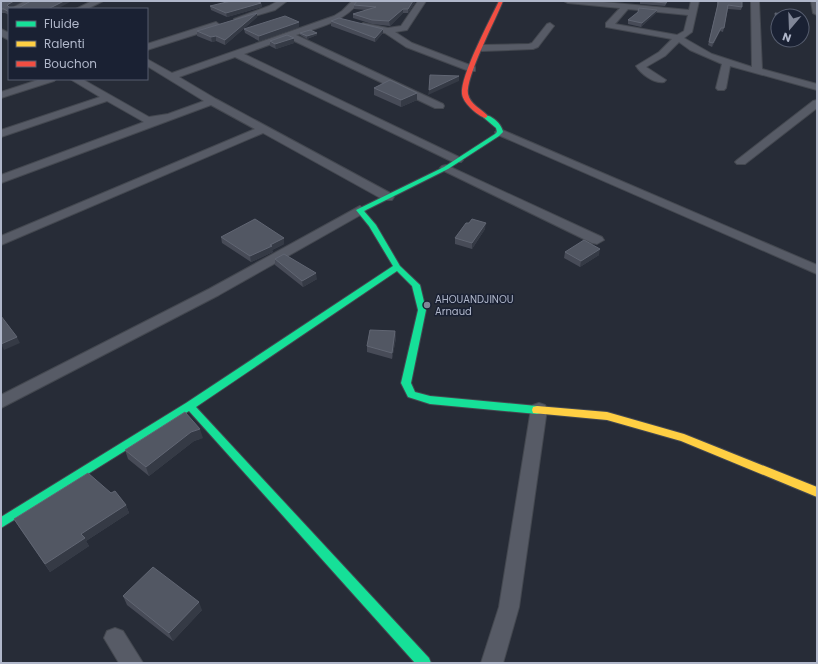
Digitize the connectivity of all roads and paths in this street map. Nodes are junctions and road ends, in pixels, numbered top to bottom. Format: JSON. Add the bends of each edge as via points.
{"nodes":[{"id":1,"x":32,"y":1,"type":"edge"},
{"id":2,"x":99,"y":1,"type":"edge"},
{"id":3,"x":283,"y":1,"type":"edge"},
{"id":4,"x":356,"y":1,"type":"edge"},
{"id":5,"x":422,"y":1,"type":"edge"},
{"id":6,"x":501,"y":1,"type":"edge"},
{"id":7,"x":568,"y":1,"type":"edge"},
{"id":8,"x":695,"y":1,"type":"edge"},
{"id":9,"x":755,"y":1,"type":"edge"},
{"id":10,"x":815,"y":1,"type":"edge"},
{"id":11,"x":627,"y":6,"type":"junction"},
{"id":12,"x":16,"y":8,"type":"edge"},
{"id":13,"x":82,"y":8,"type":"edge"},
{"id":14,"x":692,"y":13,"type":"junction"},
{"id":15,"x":817,"y":13,"type":"edge"},
{"id":16,"x":337,"y":18,"type":"junction"},
{"id":17,"x":550,"y":26,"type":"dead end"},
{"id":18,"x":388,"y":31,"type":"junction"},
{"id":19,"x":290,"y":36,"type":"junction"},
{"id":20,"x":678,"y":38,"type":"junction"},
{"id":21,"x":148,"y":47,"type":"edge"},
{"id":22,"x":482,"y":48,"type":"junction"},
{"id":23,"x":237,"y":54,"type":"junction"},
{"id":24,"x":727,"y":61,"type":"junction"},
{"id":25,"x":148,"y":63,"type":"edge"},
{"id":26,"x":472,"y":69,"type":"junction"},
{"id":27,"x":756,"y":70,"type":"junction"},
{"id":28,"x":172,"y":76,"type":"junction"},
{"id":29,"x":48,"y":80,"type":"edge"},
{"id":30,"x":77,"y":80,"type":"edge"},
{"id":31,"x":661,"y":80,"type":"dead end"},
{"id":32,"x":817,"y":87,"type":"edge"},
{"id":33,"x":721,"y":88,"type":"dead end"},
{"id":34,"x":1,"y":95,"type":"edge"},
{"id":35,"x":107,"y":98,"type":"junction"},
{"id":36,"x":212,"y":101,"type":"junction"},
{"id":37,"x":817,"y":104,"type":"edge"},
{"id":38,"x":438,"y":106,"type":"dead end"},
{"id":39,"x":158,"y":120,"type":"junction"},
{"id":40,"x":264,"y":129,"type":"junction"},
{"id":41,"x":500,"y":132,"type":"junction"},
{"id":42,"x":1,"y":134,"type":"edge"},
{"id":43,"x":457,"y":160,"type":"junction"},
{"id":44,"x":741,"y":162,"type":"dead end"},
{"id":45,"x":446,"y":168,"type":"junction"},
{"id":46,"x":1,"y":179,"type":"edge"},
{"id":47,"x":388,"y":197,"type":"junction"},
{"id":48,"x":360,"y":210,"type":"junction"},
{"id":49,"x":597,"y":240,"type":"dead end"},
{"id":50,"x":1,"y":241,"type":"edge"},
{"id":51,"x":396,"y":267,"type":"junction"},
{"id":52,"x":817,"y":270,"type":"edge"},
{"id":53,"x":2,"y":398,"type":"edge"},
{"id":54,"x":190,"y":406,"type":"junction"},
{"id":55,"x":539,"y":409,"type":"junction"},
{"id":56,"x":817,"y":492,"type":"edge"},
{"id":57,"x":1,"y":523,"type":"edge"},
{"id":58,"x":115,"y":638,"type":"dead end"},
{"id":59,"x":132,"y":663,"type":"edge"},
{"id":60,"x":424,"y":663,"type":"edge"},
{"id":61,"x":492,"y":663,"type":"edge"}],
"edges":[{"from":1,"to":12,"type":"street"},
{"from":2,"to":13,"type":"street"},
{"from":3,"to":21,"type":"street","via":[[272,8]]},
{"from":4,"to":16,"type":"street"},
{"from":5,"to":18,"type":"street","via":[[404,28]]},
{"from":6,"to":22,"type":"street"},
{"from":7,"to":11,"type":"street"},
{"from":8,"to":14,"type":"street"},
{"from":9,"to":27,"type":"street"},
{"from":10,"to":15,"type":"street"},
{"from":11,"to":14,"type":"street"},
{"from":11,"to":20,"type":"street","via":[[609,25]]},
{"from":14,"to":20,"type":"street","via":[[688,32]]},
{"from":16,"to":18,"type":"street"},
{"from":16,"to":19,"type":"street"},
{"from":17,"to":22,"type":"street","via":[[536,45],[530,47]]},
{"from":18,"to":26,"type":"street","via":[[409,45]]},
{"from":19,"to":23,"type":"street"},
{"from":19,"to":38,"type":"street"},
{"from":20,"to":24,"type":"street"},
{"from":20,"to":31,"type":"street","via":[[662,54],[641,66],[644,71]]},
{"from":22,"to":26,"type":"street"},
{"from":23,"to":28,"type":"street"},
{"from":23,"to":43,"type":"street"},
{"from":24,"to":27,"type":"street"},
{"from":24,"to":33,"type":"street"},
{"from":25,"to":28,"type":"street"},
{"from":26,"to":41,"type":"street","via":[[465,93],[468,102],[499,127]]},
{"from":27,"to":32,"type":"street"},
{"from":28,"to":36,"type":"street"},
{"from":29,"to":34,"type":"street"},
{"from":30,"to":35,"type":"street"},
{"from":35,"to":39,"type":"street","via":[[147,120]]},
{"from":35,"to":42,"type":"street"},
{"from":36,"to":39,"type":"street"},
{"from":36,"to":40,"type":"street"},
{"from":37,"to":44,"type":"street"},
{"from":39,"to":46,"type":"street"},
{"from":40,"to":47,"type":"street"},
{"from":40,"to":50,"type":"street"},
{"from":41,"to":43,"type":"street"},
{"from":41,"to":52,"type":"street"},
{"from":43,"to":45,"type":"street"},
{"from":45,"to":47,"type":"street"},
{"from":45,"to":49,"type":"street"},
{"from":47,"to":48,"type":"street"},
{"from":48,"to":51,"type":"street","via":[[372,225]]},
{"from":48,"to":53,"type":"street","via":[[207,295]]},
{"from":51,"to":54,"type":"street"},
{"from":51,"to":55,"type":"street","via":[[416,285],[422,310],[406,383],[411,394],[430,400]]},
{"from":54,"to":57,"type":"street"},
{"from":54,"to":60,"type":"street"},
{"from":55,"to":56,"type":"street","via":[[607,416],[677,436]]},
{"from":55,"to":61,"type":"street","via":[[509,607]]},
{"from":58,"to":59,"type":"street"}]}
